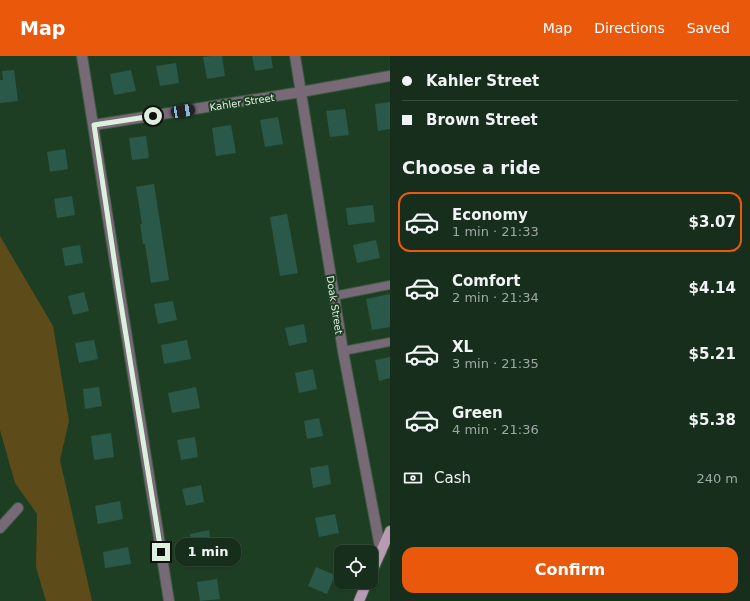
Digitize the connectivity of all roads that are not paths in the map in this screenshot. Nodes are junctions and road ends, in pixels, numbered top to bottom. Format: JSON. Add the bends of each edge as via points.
{"nodes":[{"id":1,"x":82,"y":56,"type":"edge"},
{"id":2,"x":295,"y":56,"type":"edge"},
{"id":3,"x":390,"y":76,"type":"edge"},
{"id":4,"x":301,"y":92,"type":"junction"},
{"id":5,"x":94,"y":125,"type":"junction"},
{"id":6,"x":390,"y":285,"type":"edge"},
{"id":7,"x":334,"y":296,"type":"junction"},
{"id":8,"x":390,"y":342,"type":"edge"},
{"id":9,"x":342,"y":351,"type":"junction"},
{"id":10,"x":18,"y":508,"type":"dead end"},
{"id":11,"x":0,"y":528,"type":"edge"},
{"id":12,"x":390,"y":531,"type":"edge"},
{"id":13,"x":381,"y":552,"type":"junction"},
{"id":14,"x":378,"y":559,"type":"edge"},
{"id":15,"x":364,"y":589,"type":"edge"},
{"id":16,"x":169,"y":601,"type":"edge"},
{"id":17,"x":359,"y":601,"type":"edge"}],
"edges":[{"from":1,"to":5,"type":"street"},
{"from":2,"to":4,"type":"street","name":"Doak Street"},
{"from":3,"to":4,"type":"street","name":"Kahler Street"},
{"from":4,"to":5,"type":"street","name":"Kahler Street"},
{"from":4,"to":7,"type":"street","name":"Doak Street"},
{"from":5,"to":16,"type":"street"},
{"from":6,"to":7,"type":"lane"},
{"from":7,"to":9,"type":"street","name":"Doak Street"},
{"from":8,"to":9,"type":"lane"},
{"from":9,"to":13,"type":"street","name":"Doak Street"},
{"from":10,"to":11,"type":"street"},
{"from":12,"to":13,"type":"main road"},
{"from":13,"to":14,"type":"main road"},
{"from":15,"to":17,"type":"main road"}]}
